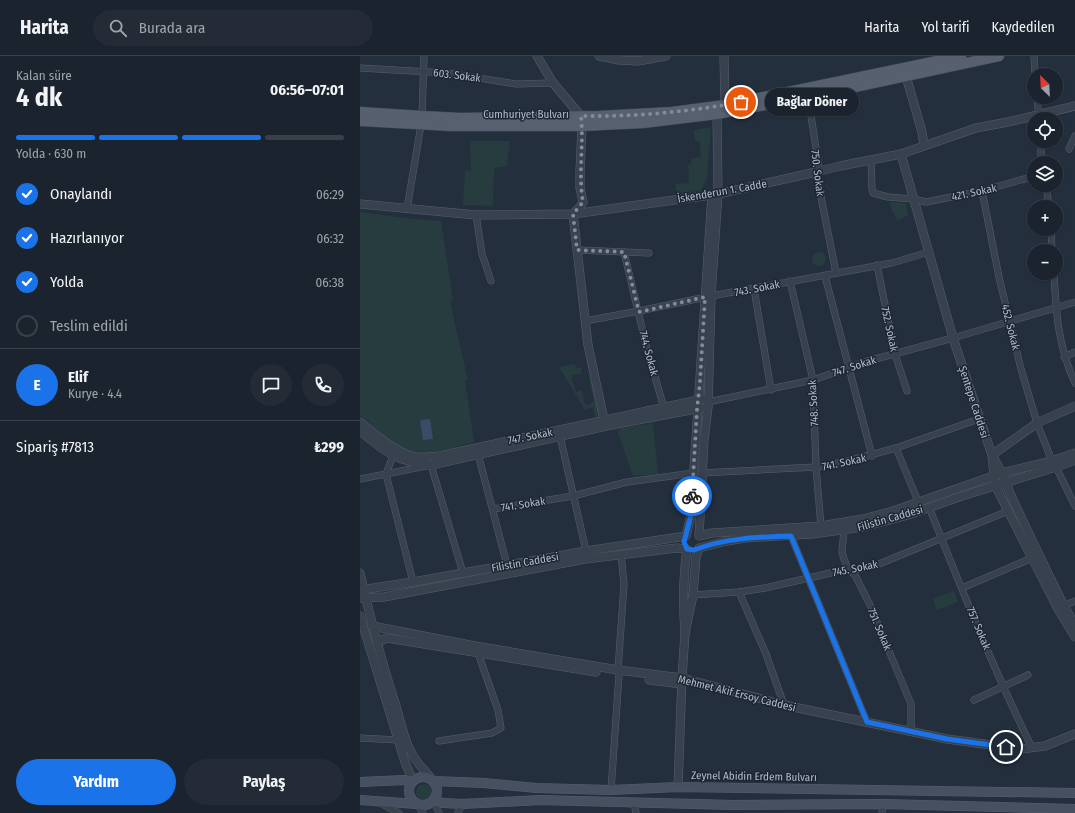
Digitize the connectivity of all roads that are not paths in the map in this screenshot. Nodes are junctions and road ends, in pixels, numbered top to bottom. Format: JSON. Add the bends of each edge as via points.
{"nodes":[{"id":1,"x":424,"y":56,"type":"edge"},
{"id":2,"x":537,"y":56,"type":"edge"},
{"id":3,"x":599,"y":56,"type":"edge"},
{"id":4,"x":666,"y":56,"type":"edge"},
{"id":5,"x":724,"y":56,"type":"edge"},
{"id":6,"x":961,"y":56,"type":"edge"},
{"id":7,"x":998,"y":56,"type":"edge"},
{"id":8,"x":1034,"y":56,"type":"edge"},
{"id":9,"x":360,"y":68,"type":"edge"},
{"id":10,"x":1035,"y":68,"type":"edge"},
{"id":11,"x":423,"y":71,"type":"junction"},
{"id":12,"x":906,"y":76,"type":"junction"},
{"id":13,"x":553,"y":83,"type":"junction"},
{"id":14,"x":808,"y":97,"type":"junction"},
{"id":15,"x":725,"y":105,"type":"junction"},
{"id":16,"x":1075,"y":106,"type":"edge"},
{"id":17,"x":360,"y":112,"type":"edge"},
{"id":18,"x":1053,"y":112,"type":"edge"},
{"id":19,"x":717,"y":114,"type":"junction"},
{"id":20,"x":1027,"y":118,"type":"edge"},
{"id":21,"x":360,"y":121,"type":"edge"},
{"id":22,"x":421,"y":121,"type":"junction"},
{"id":23,"x":582,"y":121,"type":"junction"},
{"id":24,"x":1075,"y":136,"type":"edge"},
{"id":25,"x":924,"y":145,"type":"junction"},
{"id":26,"x":1069,"y":149,"type":"dead end"},
{"id":27,"x":901,"y":154,"type":"junction"},
{"id":28,"x":871,"y":160,"type":"junction"},
{"id":29,"x":816,"y":172,"type":"junction"},
{"id":30,"x":1027,"y":178,"type":"edge"},
{"id":31,"x":982,"y":191,"type":"junction"},
{"id":32,"x":715,"y":195,"type":"junction"},
{"id":33,"x":913,"y":199,"type":"junction"},
{"id":34,"x":360,"y":204,"type":"edge"},
{"id":35,"x":407,"y":209,"type":"junction"},
{"id":36,"x":573,"y":214,"type":"junction"},
{"id":37,"x":476,"y":215,"type":"junction"},
{"id":38,"x":577,"y":250,"type":"junction"},
{"id":39,"x":624,"y":252,"type":"junction"},
{"id":40,"x":929,"y":252,"type":"junction"},
{"id":41,"x":649,"y":253,"type":"dead end"},
{"id":42,"x":877,"y":266,"type":"junction"},
{"id":43,"x":836,"y":272,"type":"junction"},
{"id":44,"x":825,"y":276,"type":"junction"},
{"id":45,"x":1054,"y":280,"type":"edge"},
{"id":46,"x":491,"y":281,"type":"dead end"},
{"id":47,"x":790,"y":281,"type":"junction"},
{"id":48,"x":754,"y":289,"type":"junction"},
{"id":49,"x":708,"y":296,"type":"junction"},
{"id":50,"x":1075,"y":302,"type":"edge"},
{"id":51,"x":1056,"y":308,"type":"junction"},
{"id":52,"x":639,"y":312,"type":"junction"},
{"id":53,"x":585,"y":321,"type":"junction"},
{"id":54,"x":1009,"y":321,"type":"junction"},
{"id":55,"x":953,"y":338,"type":"junction"},
{"id":56,"x":1075,"y":352,"type":"edge"},
{"id":57,"x":895,"y":354,"type":"junction"},
{"id":58,"x":1064,"y":356,"type":"junction"},
{"id":59,"x":849,"y":368,"type":"junction"},
{"id":60,"x":813,"y":380,"type":"junction"},
{"id":61,"x":1075,"y":383,"type":"edge"},
{"id":62,"x":771,"y":390,"type":"junction"},
{"id":63,"x":908,"y":391,"type":"dead end"},
{"id":64,"x":708,"y":402,"type":"junction"},
{"id":65,"x":698,"y":404,"type":"junction"},
{"id":66,"x":1075,"y":406,"type":"edge"},
{"id":67,"x":664,"y":408,"type":"junction"},
{"id":68,"x":979,"y":419,"type":"junction"},
{"id":69,"x":604,"y":420,"type":"junction"},
{"id":70,"x":360,"y":422,"type":"edge"},
{"id":71,"x":1037,"y":423,"type":"junction"},
{"id":72,"x":360,"y":431,"type":"edge"},
{"id":73,"x":560,"y":436,"type":"junction"},
{"id":74,"x":896,"y":448,"type":"junction"},
{"id":75,"x":1075,"y":453,"type":"edge"},
{"id":76,"x":478,"y":454,"type":"junction"},
{"id":77,"x":992,"y":455,"type":"junction"},
{"id":78,"x":393,"y":456,"type":"junction"},
{"id":79,"x":872,"y":456,"type":"junction"},
{"id":80,"x":1075,"y":460,"type":"edge"},
{"id":81,"x":1054,"y":464,"type":"junction"},
{"id":82,"x":431,"y":465,"type":"junction"},
{"id":83,"x":816,"y":467,"type":"junction"},
{"id":84,"x":698,"y":473,"type":"junction"},
{"id":85,"x":1002,"y":473,"type":"junction"},
{"id":86,"x":386,"y":474,"type":"junction"},
{"id":87,"x":360,"y":479,"type":"edge"},
{"id":88,"x":994,"y":481,"type":"junction"},
{"id":89,"x":1005,"y":482,"type":"junction"},
{"id":90,"x":573,"y":496,"type":"junction"},
{"id":91,"x":923,"y":506,"type":"junction"},
{"id":92,"x":1075,"y":506,"type":"edge"},
{"id":93,"x":493,"y":509,"type":"junction"},
{"id":94,"x":1008,"y":511,"type":"junction"},
{"id":95,"x":821,"y":526,"type":"junction"},
{"id":96,"x":844,"y":530,"type":"junction"},
{"id":97,"x":686,"y":536,"type":"junction"},
{"id":98,"x":699,"y":536,"type":"junction"},
{"id":99,"x":791,"y":536,"type":"junction"},
{"id":100,"x":942,"y":538,"type":"junction"},
{"id":101,"x":699,"y":548,"type":"junction"},
{"id":102,"x":687,"y":549,"type":"junction"},
{"id":103,"x":586,"y":551,"type":"junction"},
{"id":104,"x":622,"y":554,"type":"junction"},
{"id":105,"x":1032,"y":558,"type":"junction"},
{"id":106,"x":507,"y":565,"type":"junction"},
{"id":107,"x":848,"y":569,"type":"junction"},
{"id":108,"x":360,"y":573,"type":"edge"},
{"id":109,"x":463,"y":573,"type":"junction"},
{"id":110,"x":808,"y":578,"type":"junction"},
{"id":111,"x":413,"y":582,"type":"junction"},
{"id":112,"x":962,"y":588,"type":"junction"},
{"id":113,"x":362,"y":589,"type":"edge"},
{"id":114,"x":739,"y":592,"type":"junction"},
{"id":115,"x":693,"y":595,"type":"junction"},
{"id":116,"x":363,"y":598,"type":"edge"},
{"id":117,"x":1075,"y":601,"type":"edge"},
{"id":118,"x":1061,"y":608,"type":"junction"},
{"id":119,"x":360,"y":616,"type":"edge"},
{"id":120,"x":1075,"y":625,"type":"edge"},
{"id":121,"x":372,"y":626,"type":"junction"},
{"id":122,"x":685,"y":633,"type":"junction"},
{"id":123,"x":1075,"y":637,"type":"edge"},
{"id":124,"x":377,"y":644,"type":"junction"},
{"id":125,"x":478,"y":653,"type":"junction"},
{"id":126,"x":618,"y":673,"type":"junction"},
{"id":127,"x":1028,"y":675,"type":"dead end"},
{"id":128,"x":682,"y":681,"type":"junction"},
{"id":129,"x":1004,"y":686,"type":"junction"},
{"id":130,"x":974,"y":700,"type":"dead end"},
{"id":131,"x":784,"y":705,"type":"junction"},
{"id":132,"x":867,"y":722,"type":"junction"},
{"id":133,"x":911,"y":732,"type":"junction"},
{"id":134,"x":1075,"y":734,"type":"edge"},
{"id":135,"x":360,"y":738,"type":"edge"},
{"id":136,"x":398,"y":740,"type":"junction"},
{"id":137,"x":439,"y":741,"type":"dead end"},
{"id":138,"x":1032,"y":748,"type":"junction"},
{"id":139,"x":413,"y":781,"type":"junction"},
{"id":140,"x":433,"y":781,"type":"junction"},
{"id":141,"x":360,"y":782,"type":"edge"},
{"id":142,"x":678,"y":787,"type":"junction"},
{"id":143,"x":611,"y":790,"type":"junction"},
{"id":144,"x":1075,"y":793,"type":"edge"},
{"id":145,"x":360,"y":800,"type":"edge"},
{"id":146,"x":377,"y":801,"type":"junction"},
{"id":147,"x":434,"y":801,"type":"junction"},
{"id":148,"x":634,"y":802,"type":"junction"},
{"id":149,"x":416,"y":804,"type":"junction"},
{"id":150,"x":462,"y":804,"type":"junction"},
{"id":151,"x":882,"y":808,"type":"edge"},
{"id":152,"x":732,"y":809,"type":"edge"},
{"id":153,"x":1072,"y":810,"type":"edge"},
{"id":154,"x":399,"y":813,"type":"edge"},
{"id":155,"x":423,"y":813,"type":"edge"},
{"id":156,"x":439,"y":813,"type":"edge"},
{"id":157,"x":458,"y":813,"type":"edge"},
{"id":158,"x":636,"y":813,"type":"edge"}],
"edges":[{"from":1,"to":11,"type":"street"},
{"from":2,"to":13,"type":"street"},
{"from":3,"to":4,"type":"street","via":[[638,61]]},
{"from":5,"to":15,"type":"street"},
{"from":6,"to":15,"type":"main road","name":"Cumhuriyet Bulvarı"},
{"from":7,"to":12,"type":"main road","name":"Cumhuriyet Bulvarı"},
{"from":8,"to":10,"type":"street"},
{"from":9,"to":11,"type":"street","name":"603. Sokak"},
{"from":11,"to":13,"type":"street","name":"603. Sokak","via":[[516,84]]},
{"from":11,"to":22,"type":"street"},
{"from":12,"to":14,"type":"main road","name":"Cumhuriyet Bulvarı"},
{"from":12,"to":25,"type":"street"},
{"from":13,"to":23,"type":"street"},
{"from":14,"to":19,"type":"main road","name":"Cumhuriyet Bulvarı"},
{"from":14,"to":29,"type":"street","name":"750. Sokak","via":[[818,166]]},
{"from":15,"to":23,"type":"main road","name":"Cumhuriyet Bulvarı","via":[[672,112],[599,116]]},
{"from":16,"to":18,"type":"street","name":"İskenderun 1. Cadde"},
{"from":17,"to":22,"type":"main road","name":"Cumhuriyet Bulvarı"},
{"from":19,"to":23,"type":"main road","name":"Cumhuriyet Bulvarı","via":[[642,123]]},
{"from":19,"to":32,"type":"street"},
{"from":20,"to":25,"type":"street","name":"İskenderun 1. Cadde","via":[[976,128]]},
{"from":21,"to":22,"type":"main road","name":"Cumhuriyet Bulvarı"},
{"from":22,"to":23,"type":"main road","name":"Cumhuriyet Bulvarı","via":[[460,118]]},
{"from":22,"to":35,"type":"street"},
{"from":23,"to":36,"type":"street","via":[[580,180],[583,202]]},
{"from":24,"to":26,"type":"street"},
{"from":25,"to":27,"type":"street","name":"İskenderun 1. Cadde"},
{"from":27,"to":28,"type":"street","name":"İskenderun 1. Cadde"},
{"from":27,"to":33,"type":"street","name":"Şentepe Caddesi"},
{"from":28,"to":29,"type":"street","name":"İskenderun 1. Cadde"},
{"from":28,"to":33,"type":"street","name":"421. Sokak","via":[[873,193]]},
{"from":29,"to":32,"type":"street","name":"İskenderun 1. Cadde"},
{"from":29,"to":43,"type":"street","name":"750. Sokak"},
{"from":30,"to":31,"type":"street","name":"421. Sokak"},
{"from":31,"to":33,"type":"street","name":"421. Sokak","via":[[926,202]]},
{"from":31,"to":54,"type":"street","name":"452. Sokak"},
{"from":32,"to":36,"type":"street","name":"İskenderun 1. Cadde"},
{"from":32,"to":49,"type":"street"},
{"from":33,"to":40,"type":"street","name":"Şentepe Caddesi"},
{"from":34,"to":35,"type":"street","name":"İskenderun 1. Cadde"},
{"from":35,"to":37,"type":"street","name":"İskenderun 1. Cadde"},
{"from":36,"to":37,"type":"street","name":"İskenderun 1. Cadde"},
{"from":36,"to":38,"type":"street"},
{"from":37,"to":46,"type":"street","via":[[482,254]]},
{"from":38,"to":39,"type":"street"},
{"from":38,"to":53,"type":"street"},
{"from":39,"to":41,"type":"street"},
{"from":39,"to":52,"type":"street","name":"744. Sokak"},
{"from":40,"to":42,"type":"street","name":"743. Sokak"},
{"from":40,"to":55,"type":"street","name":"Şentepe Caddesi"},
{"from":42,"to":43,"type":"street","name":"743. Sokak"},
{"from":42,"to":57,"type":"street","name":"752. Sokak"},
{"from":43,"to":44,"type":"street","name":"743. Sokak"},
{"from":44,"to":47,"type":"street","name":"743. Sokak"},
{"from":44,"to":59,"type":"street"},
{"from":45,"to":51,"type":"street"},
{"from":47,"to":48,"type":"street","name":"743. Sokak"},
{"from":47,"to":60,"type":"street","name":"748. Sokak"},
{"from":48,"to":49,"type":"street","name":"743. Sokak"},
{"from":48,"to":62,"type":"street"},
{"from":49,"to":52,"type":"street","name":"743. Sokak"},
{"from":49,"to":64,"type":"street"},
{"from":49,"to":65,"type":"street"},
{"from":50,"to":51,"type":"street","name":"747. Sokak"},
{"from":51,"to":54,"type":"street","name":"747. Sokak"},
{"from":51,"to":58,"type":"street"},
{"from":52,"to":53,"type":"street","name":"743. Sokak"},
{"from":52,"to":67,"type":"street","name":"744. Sokak"},
{"from":53,"to":69,"type":"street"},
{"from":54,"to":55,"type":"street","name":"747. Sokak"},
{"from":54,"to":71,"type":"street","name":"452. Sokak"},
{"from":55,"to":57,"type":"street","name":"747. Sokak"},
{"from":55,"to":68,"type":"street","name":"Şentepe Caddesi"},
{"from":56,"to":58,"type":"street"},
{"from":57,"to":59,"type":"street","name":"747. Sokak"},
{"from":57,"to":63,"type":"street","name":"752. Sokak"},
{"from":58,"to":61,"type":"street"},
{"from":59,"to":60,"type":"street","name":"747. Sokak"},
{"from":59,"to":79,"type":"street"},
{"from":60,"to":62,"type":"street","name":"747. Sokak"},
{"from":60,"to":83,"type":"street","name":"748. Sokak"},
{"from":62,"to":64,"type":"street","name":"747. Sokak"},
{"from":64,"to":65,"type":"street"},
{"from":64,"to":84,"type":"street"},
{"from":65,"to":67,"type":"street","name":"747. Sokak"},
{"from":65,"to":73,"type":"street"},
{"from":65,"to":84,"type":"street"},
{"from":66,"to":71,"type":"street"},
{"from":67,"to":69,"type":"street","name":"747. Sokak"},
{"from":68,"to":74,"type":"street","name":"741. Sokak"},
{"from":68,"to":77,"type":"street","name":"Şentepe Caddesi"},
{"from":69,"to":70,"type":"street","name":"747. Sokak","via":[[439,456],[416,457],[402,452]]},
{"from":71,"to":77,"type":"street"},
{"from":71,"to":81,"type":"street","name":"452. Sokak"},
{"from":72,"to":78,"type":"street"},
{"from":73,"to":76,"type":"street"},
{"from":73,"to":90,"type":"street"},
{"from":74,"to":79,"type":"street","name":"741. Sokak"},
{"from":74,"to":91,"type":"street","name":"757. Sokak"},
{"from":75,"to":81,"type":"street","name":"Filistin Caddesi"},
{"from":76,"to":82,"type":"street"},
{"from":76,"to":93,"type":"street"},
{"from":77,"to":85,"type":"street"},
{"from":77,"to":88,"type":"street","name":"Şentepe Caddesi"},
{"from":78,"to":82,"type":"street"},
{"from":78,"to":86,"type":"street"},
{"from":79,"to":83,"type":"street","name":"741. Sokak"},
{"from":80,"to":81,"type":"street","name":"Filistin Caddesi"},
{"from":81,"to":85,"type":"street","name":"Filistin Caddesi"},
{"from":81,"to":89,"type":"street","name":"Filistin Caddesi"},
{"from":81,"to":92,"type":"street","name":"452. Sokak"},
{"from":82,"to":86,"type":"street"},
{"from":82,"to":109,"type":"street"},
{"from":83,"to":84,"type":"street","name":"741. Sokak"},
{"from":83,"to":95,"type":"street","name":"748. Sokak"},
{"from":84,"to":90,"type":"street","name":"741. Sokak","via":[[627,482]]},
{"from":84,"to":97,"type":"street"},
{"from":84,"to":98,"type":"street"},
{"from":85,"to":88,"type":"street","name":"Filistin Caddesi"},
{"from":85,"to":89,"type":"street"},
{"from":86,"to":87,"type":"street"},
{"from":86,"to":111,"type":"street"},
{"from":88,"to":89,"type":"street","name":"Filistin Caddesi"},
{"from":88,"to":91,"type":"street","name":"Filistin Caddesi"},
{"from":88,"to":91,"type":"street","name":"Filistin Caddesi"},
{"from":88,"to":94,"type":"street","name":"Şentepe Caddesi"},
{"from":89,"to":118,"type":"street"},
{"from":90,"to":93,"type":"street","name":"741. Sokak"},
{"from":90,"to":103,"type":"street"},
{"from":91,"to":95,"type":"street","name":"Filistin Caddesi"},
{"from":91,"to":96,"type":"street","name":"Filistin Caddesi","via":[[885,522]]},
{"from":91,"to":100,"type":"street","name":"757. Sokak"},
{"from":93,"to":106,"type":"street"},
{"from":94,"to":100,"type":"street","name":"745. Sokak"},
{"from":94,"to":105,"type":"street","name":"Şentepe Caddesi"},
{"from":95,"to":98,"type":"street","name":"Filistin Caddesi"},
{"from":96,"to":99,"type":"street","name":"Filistin Caddesi"},
{"from":96,"to":107,"type":"street","name":"751. Sokak","via":[[842,552]]},
{"from":97,"to":98,"type":"street"},
{"from":97,"to":102,"type":"street","via":[[684,544]]},
{"from":97,"to":103,"type":"street","name":"Filistin Caddesi"},
{"from":98,"to":101,"type":"street"},
{"from":99,"to":101,"type":"street","name":"Filistin Caddesi","via":[[745,538]]},
{"from":99,"to":110,"type":"street"},
{"from":100,"to":107,"type":"street","name":"745. Sokak","via":[[879,564],[855,570]]},
{"from":100,"to":112,"type":"street","name":"757. Sokak"},
{"from":101,"to":102,"type":"street","via":[[692,551]]},
{"from":101,"to":115,"type":"street"},
{"from":102,"to":104,"type":"street","name":"Filistin Caddesi"},
{"from":102,"to":122,"type":"street","via":[[683,612]]},
{"from":103,"to":106,"type":"street","name":"Filistin Caddesi"},
{"from":104,"to":116,"type":"street","name":"Filistin Caddesi","via":[[384,597]]},
{"from":104,"to":126,"type":"street","via":[[624,584]]},
{"from":105,"to":112,"type":"street"},
{"from":105,"to":118,"type":"street","name":"Şentepe Caddesi"},
{"from":106,"to":109,"type":"street","name":"Filistin Caddesi"},
{"from":107,"to":110,"type":"street","name":"745. Sokak"},
{"from":107,"to":133,"type":"street","name":"751. Sokak","via":[[855,575],[870,605],[911,704]]},
{"from":108,"to":113,"type":"street"},
{"from":109,"to":111,"type":"street","name":"Filistin Caddesi"},
{"from":110,"to":114,"type":"street","name":"745. Sokak"},
{"from":110,"to":132,"type":"street"},
{"from":111,"to":113,"type":"street","name":"Filistin Caddesi"},
{"from":112,"to":129,"type":"street","name":"757. Sokak"},
{"from":113,"to":116,"type":"street"},
{"from":114,"to":115,"type":"street","name":"745. Sokak"},
{"from":114,"to":131,"type":"street","via":[[766,654]]},
{"from":115,"to":122,"type":"street"},
{"from":116,"to":121,"type":"street"},
{"from":117,"to":118,"type":"street"},
{"from":118,"to":120,"type":"street"},
{"from":118,"to":123,"type":"street","name":"Şentepe Caddesi"},
{"from":119,"to":136,"type":"street"},
{"from":121,"to":124,"type":"street"},
{"from":121,"to":126,"type":"street"},
{"from":122,"to":128,"type":"street"},
{"from":124,"to":125,"type":"street","via":[[387,638]]},
{"from":124,"to":140,"type":"street","via":[[410,751]]},
{"from":125,"to":126,"type":"street"},
{"from":125,"to":137,"type":"street","via":[[498,710],[501,728],[492,732]]},
{"from":126,"to":128,"type":"street","name":"Mehmet Akif Ersoy Caddesi"},
{"from":126,"to":143,"type":"street"},
{"from":127,"to":129,"type":"street"},
{"from":128,"to":131,"type":"street","name":"Mehmet Akif Ersoy Caddesi"},
{"from":128,"to":142,"type":"street"},
{"from":129,"to":130,"type":"street"},
{"from":129,"to":138,"type":"street","name":"757. Sokak"},
{"from":131,"to":132,"type":"street","name":"Mehmet Akif Ersoy Caddesi"},
{"from":132,"to":133,"type":"street","name":"Mehmet Akif Ersoy Caddesi"},
{"from":133,"to":138,"type":"street","name":"Mehmet Akif Ersoy Caddesi","via":[[1021,749]]},
{"from":134,"to":138,"type":"street","name":"Mehmet Akif Ersoy Caddesi","via":[[1045,746]]},
{"from":135,"to":136,"type":"street"},
{"from":136,"to":139,"type":"street"},
{"from":139,"to":140,"type":"main road","via":[[425,777]]},
{"from":139,"to":141,"type":"main road"},
{"from":139,"to":149,"type":"main road","via":[[409,793]]},
{"from":140,"to":143,"type":"main road","name":"Zeynel Abidin Erdem Bulvarı"},
{"from":140,"to":147,"type":"main road","via":[[437,788]]},
{"from":142,"to":143,"type":"main road","name":"Zeynel Abidin Erdem Bulvarı"},
{"from":142,"to":144,"type":"main road","name":"Zeynel Abidin Erdem Bulvarı"},
{"from":145,"to":146,"type":"main road"},
{"from":146,"to":149,"type":"main road"},
{"from":146,"to":154,"type":"street"},
{"from":147,"to":149,"type":"main road","via":[[427,805]]},
{"from":147,"to":150,"type":"main road"},
{"from":147,"to":156,"type":"street"},
{"from":148,"to":150,"type":"main road","via":[[540,800]]},
{"from":148,"to":152,"type":"main road"},
{"from":148,"to":158,"type":"street"},
{"from":149,"to":155,"type":"street"},
{"from":150,"to":157,"type":"street"},
{"from":151,"to":152,"type":"main road"},
{"from":151,"to":153,"type":"main road"}]}
